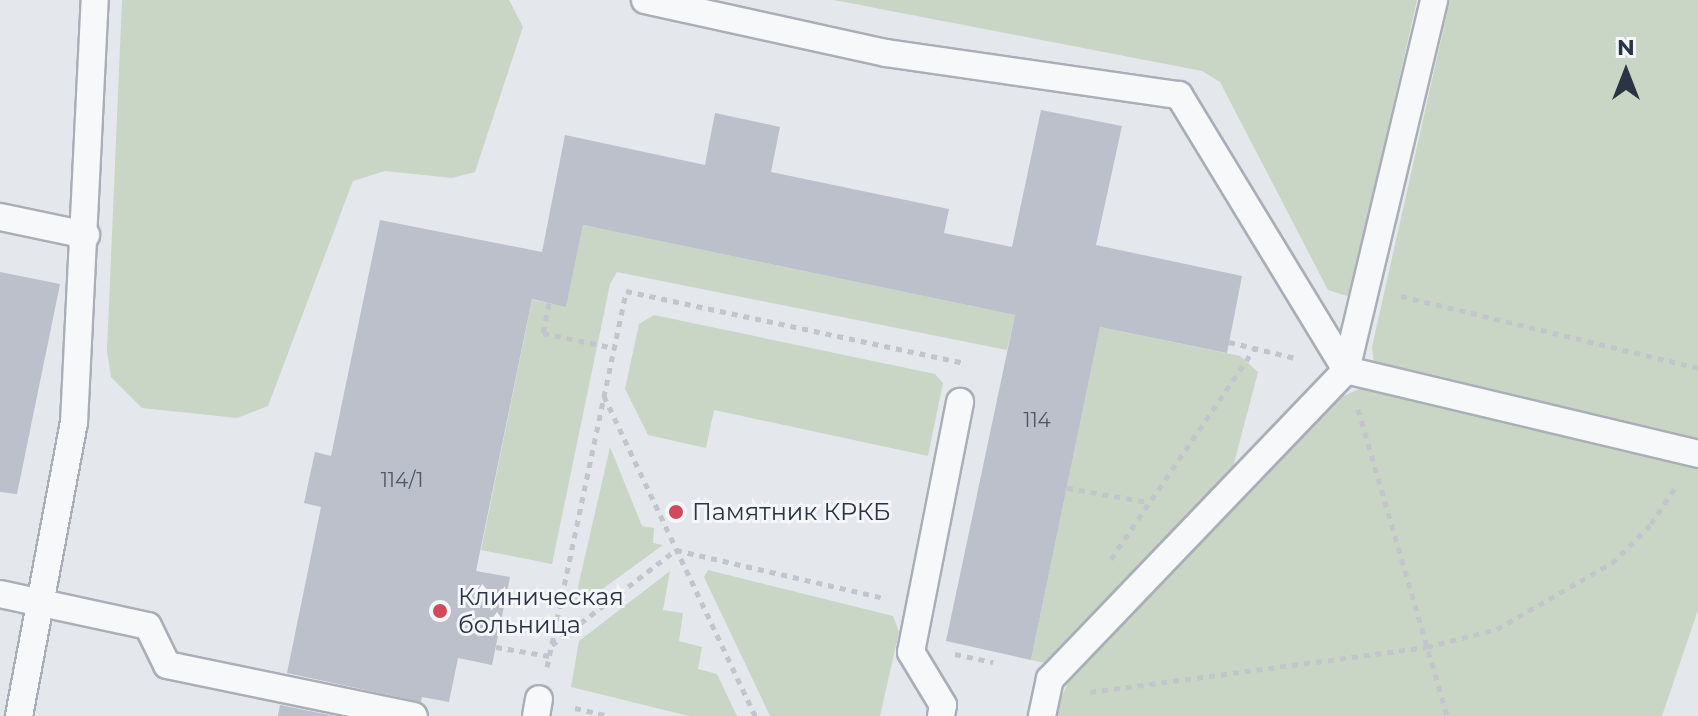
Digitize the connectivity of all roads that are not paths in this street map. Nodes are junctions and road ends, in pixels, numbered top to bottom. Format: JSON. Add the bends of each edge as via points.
{"nodes":[{"id":1,"x":95,"y":0,"type":"edge"},
{"id":2,"x":645,"y":0,"type":"edge"},
{"id":3,"x":1434,"y":0,"type":"edge"},
{"id":4,"x":0,"y":217,"type":"edge"},
{"id":5,"x":86,"y":235,"type":"junction"},
{"id":6,"x":1346,"y":370,"type":"junction"},
{"id":7,"x":960,"y":402,"type":"road end"},
{"id":8,"x":1697,"y":454,"type":"edge"},
{"id":9,"x":0,"y":594,"type":"edge"},
{"id":10,"x":39,"y":603,"type":"junction"},
{"id":11,"x":1044,"y":707,"type":"edge"},
{"id":12,"x":19,"y":716,"type":"edge"},
{"id":13,"x":414,"y":716,"type":"edge"},
{"id":14,"x":941,"y":716,"type":"edge"}],
"edges":[{"from":1,"to":5,"type":"lane"},
{"from":2,"to":6,"type":"lane","via":[[886,53],[1179,95]]},
{"from":3,"to":6,"type":"lane"},
{"from":4,"to":5,"type":"lane"},
{"from":5,"to":10,"type":"lane","via":[[74,423]]},
{"from":6,"to":8,"type":"lane"},
{"from":6,"to":11,"type":"lane","via":[[1050,679]]},
{"from":7,"to":14,"type":"lane","via":[[911,652],[943,705]]},
{"from":9,"to":10,"type":"lane"},
{"from":10,"to":12,"type":"lane"},
{"from":10,"to":13,"type":"lane","via":[[148,626],[167,665]]}]}
